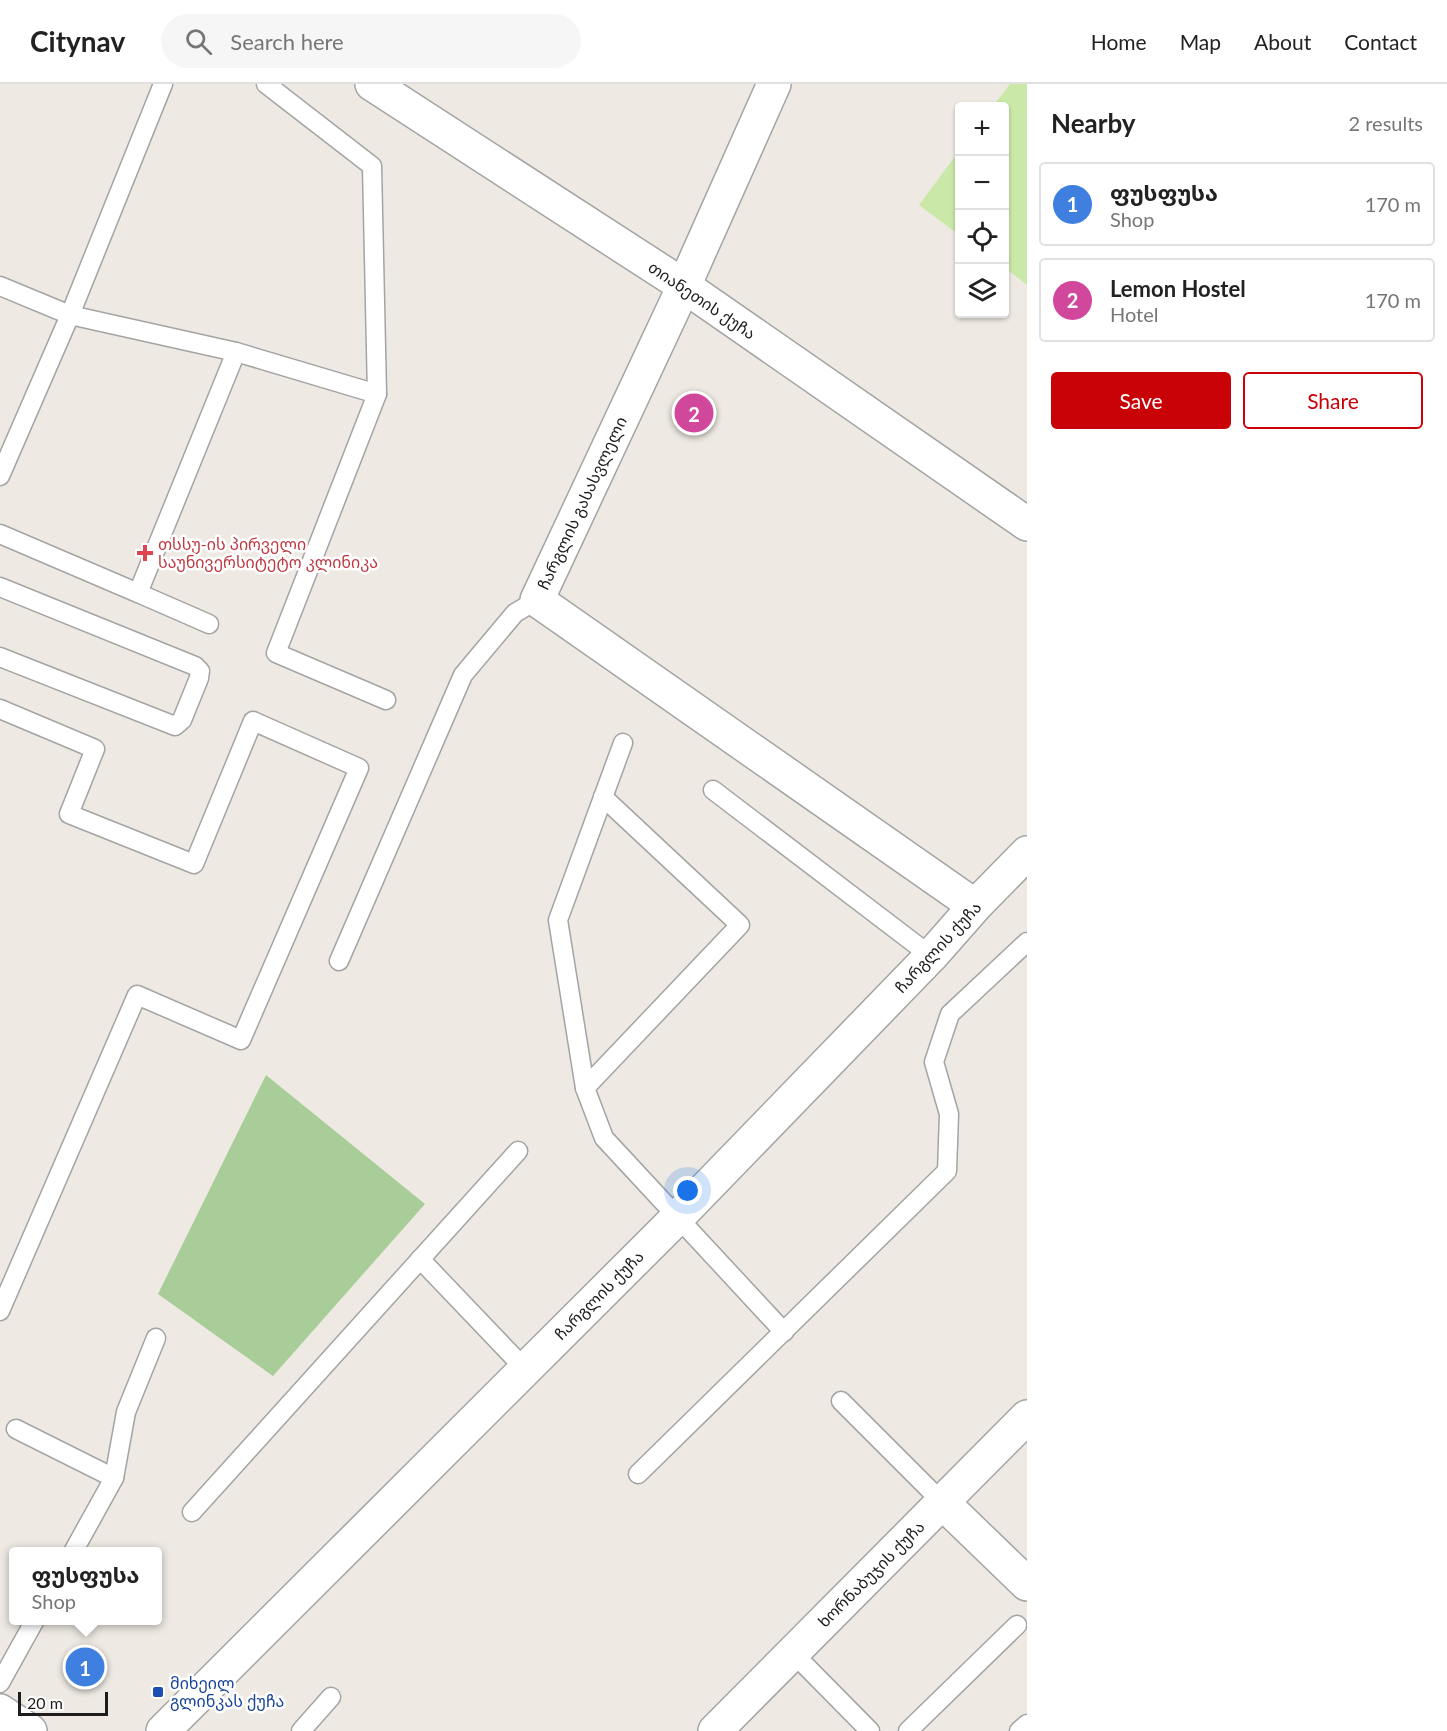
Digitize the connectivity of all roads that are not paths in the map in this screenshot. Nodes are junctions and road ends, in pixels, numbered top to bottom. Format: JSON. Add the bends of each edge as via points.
{"nodes":[{"id":1,"x":163,"y":84,"type":"edge"},
{"id":2,"x":266,"y":84,"type":"edge"},
{"id":3,"x":372,"y":84,"type":"edge"},
{"id":4,"x":774,"y":84,"type":"edge"},
{"id":5,"x":0,"y":286,"type":"edge"},
{"id":6,"x":684,"y":286,"type":"junction"},
{"id":7,"x":70,"y":315,"type":"junction"},
{"id":8,"x":236,"y":352,"type":"junction"},
{"id":9,"x":377,"y":394,"type":"junction"},
{"id":10,"x":0,"y":476,"type":"edge"},
{"id":11,"x":1027,"y":524,"type":"edge"},
{"id":12,"x":0,"y":534,"type":"edge"},
{"id":13,"x":0,"y":587,"type":"edge"},
{"id":14,"x":138,"y":593,"type":"junction"},
{"id":15,"x":537,"y":600,"type":"junction"},
{"id":16,"x":209,"y":624,"type":"dead end"},
{"id":17,"x":0,"y":657,"type":"edge"},
{"id":18,"x":386,"y":700,"type":"dead end"},
{"id":19,"x":0,"y":709,"type":"edge"},
{"id":20,"x":623,"y":743,"type":"dead end"},
{"id":21,"x":713,"y":790,"type":"dead end"},
{"id":22,"x":603,"y":797,"type":"junction"},
{"id":23,"x":1027,"y":853,"type":"edge"},
{"id":24,"x":975,"y":906,"type":"junction"},
{"id":25,"x":1027,"y":942,"type":"edge"},
{"id":26,"x":932,"y":956,"type":"junction"},
{"id":27,"x":339,"y":961,"type":"dead end"},
{"id":28,"x":585,"y":1088,"type":"junction"},
{"id":29,"x":518,"y":1151,"type":"dead end"},
{"id":30,"x":677,"y":1218,"type":"junction"},
{"id":31,"x":420,"y":1259,"type":"junction"},
{"id":32,"x":0,"y":1311,"type":"edge"},
{"id":33,"x":783,"y":1332,"type":"junction"},
{"id":34,"x":156,"y":1338,"type":"dead end"},
{"id":35,"x":525,"y":1369,"type":"junction"},
{"id":36,"x":841,"y":1401,"type":"dead end"},
{"id":37,"x":1027,"y":1417,"type":"edge"},
{"id":38,"x":16,"y":1429,"type":"dead end"},
{"id":39,"x":638,"y":1474,"type":"dead end"},
{"id":40,"x":114,"y":1478,"type":"junction"},
{"id":41,"x":943,"y":1503,"type":"junction"},
{"id":42,"x":192,"y":1512,"type":"dead end"},
{"id":43,"x":75,"y":1547,"type":"edge"},
{"id":44,"x":1027,"y":1584,"type":"edge"},
{"id":45,"x":32,"y":1625,"type":"edge"},
{"id":46,"x":1017,"y":1625,"type":"dead end"},
{"id":47,"x":793,"y":1653,"type":"junction"},
{"id":48,"x":0,"y":1683,"type":"edge"},
{"id":49,"x":331,"y":1697,"type":"dead end"},
{"id":50,"x":0,"y":1711,"type":"edge"},
{"id":51,"x":1027,"y":1724,"type":"edge"},
{"id":52,"x":30,"y":1731,"type":"edge"},
{"id":53,"x":163,"y":1731,"type":"edge"},
{"id":54,"x":301,"y":1731,"type":"edge"},
{"id":55,"x":715,"y":1731,"type":"edge"},
{"id":56,"x":870,"y":1731,"type":"edge"},
{"id":57,"x":909,"y":1731,"type":"edge"},
{"id":58,"x":1019,"y":1731,"type":"edge"}],
"edges":[{"from":1,"to":7,"type":"lane"},
{"from":2,"to":9,"type":"lane","via":[[372,166]]},
{"from":3,"to":6,"type":"street","name":"თიანეთის ქუჩა"},
{"from":4,"to":6,"type":"street","name":"ჩარგლის გასასვლელი"},
{"from":5,"to":7,"type":"lane"},
{"from":6,"to":11,"type":"street","name":"თიანეთის ქუჩა"},
{"from":6,"to":15,"type":"street","name":"ჩარგლის გასასვლელი"},
{"from":7,"to":8,"type":"lane"},
{"from":7,"to":10,"type":"lane"},
{"from":8,"to":9,"type":"lane"},
{"from":8,"to":14,"type":"lane"},
{"from":9,"to":18,"type":"lane","via":[[276,653]]},
{"from":12,"to":14,"type":"lane"},
{"from":13,"to":17,"type":"lane","via":[[200,671],[182,720],[175,726]]},
{"from":14,"to":16,"type":"lane"},
{"from":15,"to":24,"type":"street","name":"ჩარგლის გასასვლელი"},
{"from":15,"to":27,"type":"lane","via":[[515,613],[463,675]]},
{"from":19,"to":32,"type":"lane","via":[[95,749],[69,814],[194,864],[253,721],[360,768],[241,1040],[137,995]]},
{"from":20,"to":22,"type":"lane"},
{"from":21,"to":26,"type":"lane"},
{"from":22,"to":28,"type":"lane","via":[[558,920]]},
{"from":22,"to":28,"type":"lane","via":[[740,925]]},
{"from":23,"to":24,"type":"street","name":"ჩარგლის ქუჩა"},
{"from":24,"to":26,"type":"street","name":"ჩარგლის ქუჩა"},
{"from":25,"to":33,"type":"lane","via":[[950,1014],[934,1062],[949,1114],[947,1171]]},
{"from":26,"to":30,"type":"street","name":"ჩარგლის ქუჩა"},
{"from":28,"to":30,"type":"lane","via":[[604,1138]]},
{"from":29,"to":31,"type":"lane"},
{"from":30,"to":33,"type":"lane"},
{"from":30,"to":35,"type":"street","name":"ჩარგლის ქუჩა"},
{"from":31,"to":35,"type":"lane"},
{"from":31,"to":42,"type":"lane"},
{"from":33,"to":39,"type":"lane"},
{"from":34,"to":40,"type":"lane","via":[[126,1412]]},
{"from":35,"to":53,"type":"street","name":"ჩარგლის ქუჩა"},
{"from":36,"to":41,"type":"lane"},
{"from":37,"to":41,"type":"street","name":"ხორნაბუჯის ქუჩა"},
{"from":38,"to":40,"type":"lane"},
{"from":40,"to":43,"type":"lane"},
{"from":41,"to":44,"type":"street"},
{"from":41,"to":47,"type":"street","name":"ხორნაბუჯის ქუჩა"},
{"from":45,"to":48,"type":"lane"},
{"from":46,"to":57,"type":"lane"},
{"from":47,"to":55,"type":"street","name":"ხორნაბუჯის ქუჩა"},
{"from":47,"to":56,"type":"lane"},
{"from":49,"to":54,"type":"lane"},
{"from":50,"to":52,"type":"street"},
{"from":51,"to":58,"type":"lane"}]}
